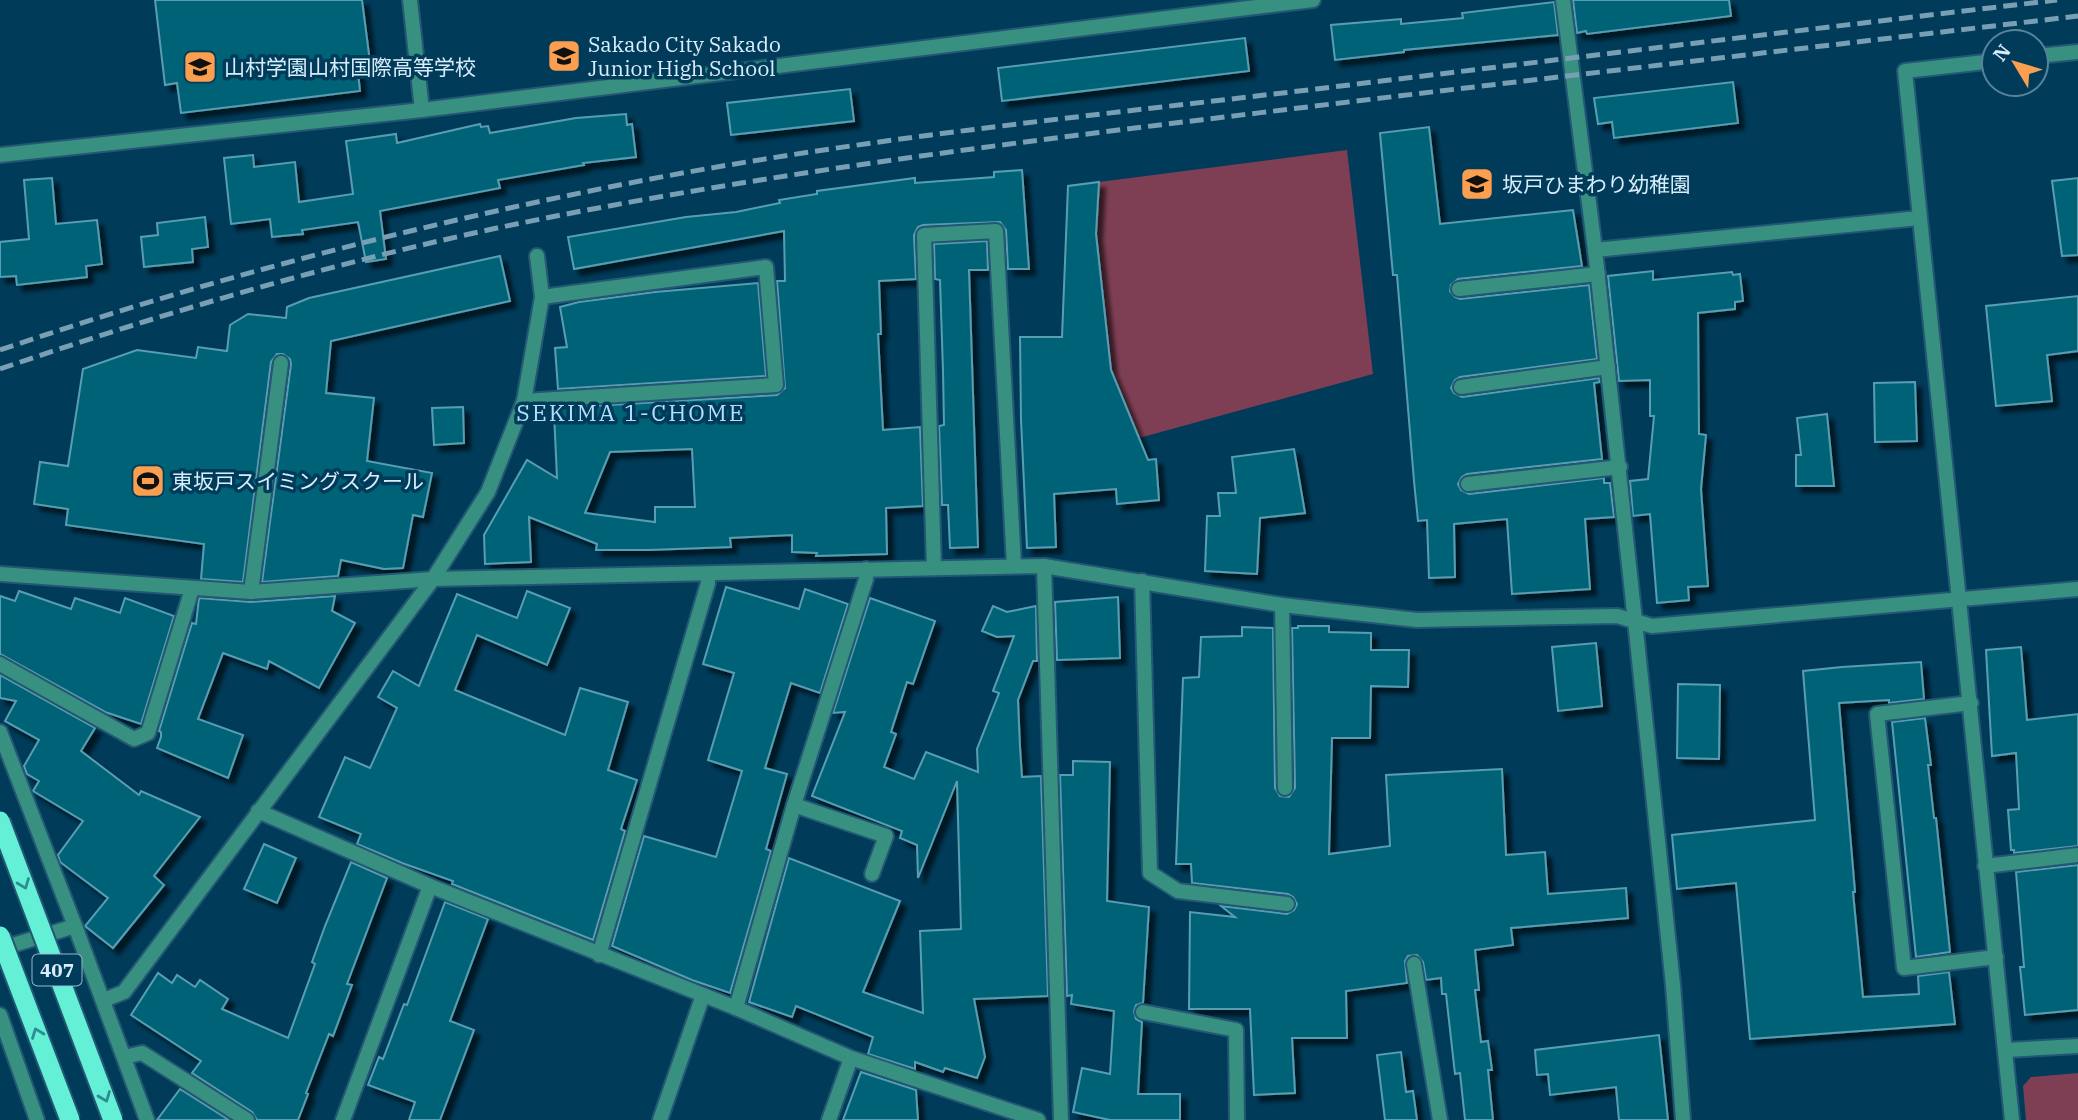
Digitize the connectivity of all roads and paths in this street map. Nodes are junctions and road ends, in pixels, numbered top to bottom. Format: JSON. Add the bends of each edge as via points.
{"nodes":[{"id":1,"x":410,"y":0,"type":"edge"},
{"id":2,"x":1312,"y":0,"type":"edge"},
{"id":3,"x":1563,"y":0,"type":"edge"},
{"id":4,"x":2078,"y":52,"type":"edge"},
{"id":5,"x":2050,"y":55,"type":"edge"},
{"id":6,"x":1980,"y":63,"type":"edge"},
{"id":7,"x":422,"y":110,"type":"junction"},
{"id":8,"x":0,"y":155,"type":"edge"},
{"id":9,"x":1919,"y":218,"type":"junction"},
{"id":10,"x":1595,"y":250,"type":"junction"},
{"id":11,"x":537,"y":256,"type":"dead end"},
{"id":12,"x":1598,"y":274,"type":"junction"},
{"id":13,"x":1459,"y":289,"type":"dead end"},
{"id":14,"x":542,"y":297,"type":"junction"},
{"id":15,"x":281,"y":363,"type":"dead end"},
{"id":16,"x":1608,"y":366,"type":"junction"},
{"id":17,"x":1461,"y":387,"type":"dead end"},
{"id":18,"x":524,"y":401,"type":"junction"},
{"id":19,"x":1620,"y":467,"type":"junction"},
{"id":20,"x":1468,"y":484,"type":"dead end"},
{"id":21,"x":1014,"y":565,"type":"junction"},
{"id":22,"x":1044,"y":566,"type":"junction"},
{"id":23,"x":934,"y":568,"type":"junction"},
{"id":24,"x":866,"y":569,"type":"junction"},
{"id":25,"x":0,"y":574,"type":"edge"},
{"id":26,"x":708,"y":574,"type":"junction"},
{"id":27,"x":433,"y":579,"type":"junction"},
{"id":28,"x":1142,"y":581,"type":"junction"},
{"id":29,"x":192,"y":589,"type":"junction"},
{"id":30,"x":2078,"y":589,"type":"edge"},
{"id":31,"x":251,"y":592,"type":"junction"},
{"id":32,"x":1961,"y":600,"type":"junction"},
{"id":33,"x":1282,"y":605,"type":"junction"},
{"id":34,"x":1635,"y":621,"type":"junction"},
{"id":35,"x":0,"y":664,"type":"edge"},
{"id":36,"x":1971,"y":703,"type":"junction"},
{"id":37,"x":0,"y":732,"type":"edge"},
{"id":38,"x":1285,"y":788,"type":"dead end"},
{"id":39,"x":794,"y":805,"type":"junction"},
{"id":40,"x":258,"y":811,"type":"junction"},
{"id":41,"x":0,"y":821,"type":"edge"},
{"id":42,"x":2078,"y":855,"type":"edge"},
{"id":43,"x":1985,"y":866,"type":"junction"},
{"id":44,"x":873,"y":874,"type":"dead end"},
{"id":45,"x":430,"y":886,"type":"junction"},
{"id":46,"x":1287,"y":904,"type":"dead end"},
{"id":47,"x":75,"y":926,"type":"junction"},
{"id":48,"x":0,"y":936,"type":"edge"},
{"id":49,"x":0,"y":949,"type":"edge"},
{"id":50,"x":599,"y":955,"type":"junction"},
{"id":51,"x":1996,"y":957,"type":"junction"},
{"id":52,"x":1414,"y":964,"type":"dead end"},
{"id":53,"x":703,"y":995,"type":"junction"},
{"id":54,"x":104,"y":1000,"type":"junction"},
{"id":55,"x":736,"y":1008,"type":"junction"},
{"id":56,"x":1143,"y":1012,"type":"dead end"},
{"id":57,"x":0,"y":1015,"type":"edge"},
{"id":58,"x":2078,"y":1046,"type":"edge"},
{"id":59,"x":2006,"y":1050,"type":"junction"},
{"id":60,"x":124,"y":1057,"type":"junction"},
{"id":61,"x":851,"y":1058,"type":"junction"},
{"id":62,"x":37,"y":1120,"type":"edge"},
{"id":63,"x":70,"y":1120,"type":"edge"},
{"id":64,"x":113,"y":1120,"type":"edge"},
{"id":65,"x":147,"y":1120,"type":"edge"},
{"id":66,"x":247,"y":1120,"type":"edge"},
{"id":67,"x":343,"y":1120,"type":"edge"},
{"id":68,"x":660,"y":1120,"type":"edge"},
{"id":69,"x":830,"y":1120,"type":"edge"},
{"id":70,"x":1038,"y":1120,"type":"edge"},
{"id":71,"x":1060,"y":1120,"type":"edge"},
{"id":72,"x":1237,"y":1120,"type":"edge"},
{"id":73,"x":1440,"y":1120,"type":"edge"},
{"id":74,"x":1684,"y":1120,"type":"edge"},
{"id":75,"x":2012,"y":1120,"type":"edge"}],
"edges":[{"from":1,"to":7,"type":"street"},
{"from":2,"to":7,"type":"street"},
{"from":3,"to":10,"type":"street"},
{"from":4,"to":5,"type":"street"},
{"from":6,"to":9,"type":"street","via":[[1905,71]]},
{"from":7,"to":8,"type":"street"},
{"from":9,"to":10,"type":"street"},
{"from":9,"to":32,"type":"street"},
{"from":10,"to":12,"type":"street"},
{"from":11,"to":14,"type":"street"},
{"from":12,"to":13,"type":"street"},
{"from":12,"to":16,"type":"street"},
{"from":14,"to":18,"type":"street"},
{"from":14,"to":18,"type":"street","via":[[766,267],[776,385]]},
{"from":15,"to":31,"type":"street"},
{"from":16,"to":17,"type":"street"},
{"from":16,"to":19,"type":"street"},
{"from":18,"to":27,"type":"street","via":[[488,492]]},
{"from":19,"to":20,"type":"street"},
{"from":19,"to":34,"type":"street"},
{"from":21,"to":22,"type":"street"},
{"from":21,"to":23,"type":"street"},
{"from":21,"to":23,"type":"street","via":[[996,231],[924,235]]},
{"from":22,"to":28,"type":"street"},
{"from":22,"to":71,"type":"street"},
{"from":23,"to":24,"type":"street"},
{"from":24,"to":26,"type":"street"},
{"from":24,"to":39,"type":"street"},
{"from":25,"to":29,"type":"street"},
{"from":26,"to":27,"type":"street"},
{"from":26,"to":50,"type":"street"},
{"from":27,"to":31,"type":"street"},
{"from":27,"to":40,"type":"street"},
{"from":28,"to":33,"type":"street"},
{"from":28,"to":46,"type":"street","via":[[1150,873],[1178,891]]},
{"from":29,"to":31,"type":"street"},
{"from":29,"to":35,"type":"street","via":[[148,733],[134,739]]},
{"from":30,"to":32,"type":"street"},
{"from":32,"to":34,"type":"street","via":[[1653,626]]},
{"from":32,"to":36,"type":"street"},
{"from":33,"to":34,"type":"street","via":[[1418,620],[1617,615]]},
{"from":33,"to":38,"type":"street"},
{"from":34,"to":74,"type":"street"},
{"from":36,"to":43,"type":"street"},
{"from":36,"to":51,"type":"street","via":[[1877,714],[1904,968]]},
{"from":37,"to":47,"type":"street"},
{"from":39,"to":44,"type":"street","via":[[886,836]]},
{"from":39,"to":55,"type":"street"},
{"from":40,"to":45,"type":"street"},
{"from":40,"to":54,"type":"street","via":[[124,992]]},
{"from":41,"to":64,"type":"highway","number":"407","one_way":true,"bridge":true},
{"from":42,"to":43,"type":"street"},
{"from":43,"to":51,"type":"street"},
{"from":45,"to":50,"type":"street"},
{"from":45,"to":67,"type":"street"},
{"from":47,"to":49,"type":"street"},
{"from":47,"to":54,"type":"street"},
{"from":63,"to":48,"type":"highway","number":"407","one_way":true,"bridge":true},
{"from":50,"to":53,"type":"street"},
{"from":51,"to":59,"type":"street"},
{"from":52,"to":73,"type":"street"},
{"from":53,"to":55,"type":"street"},
{"from":53,"to":68,"type":"street"},
{"from":54,"to":60,"type":"street"},
{"from":55,"to":61,"type":"street"},
{"from":56,"to":72,"type":"street","via":[[1236,1030]]},
{"from":57,"to":62,"type":"street"},
{"from":58,"to":59,"type":"street"},
{"from":59,"to":75,"type":"street"},
{"from":60,"to":65,"type":"street"},
{"from":60,"to":66,"type":"street","via":[[142,1053]]},
{"from":61,"to":69,"type":"street"},
{"from":61,"to":70,"type":"street"}]}
